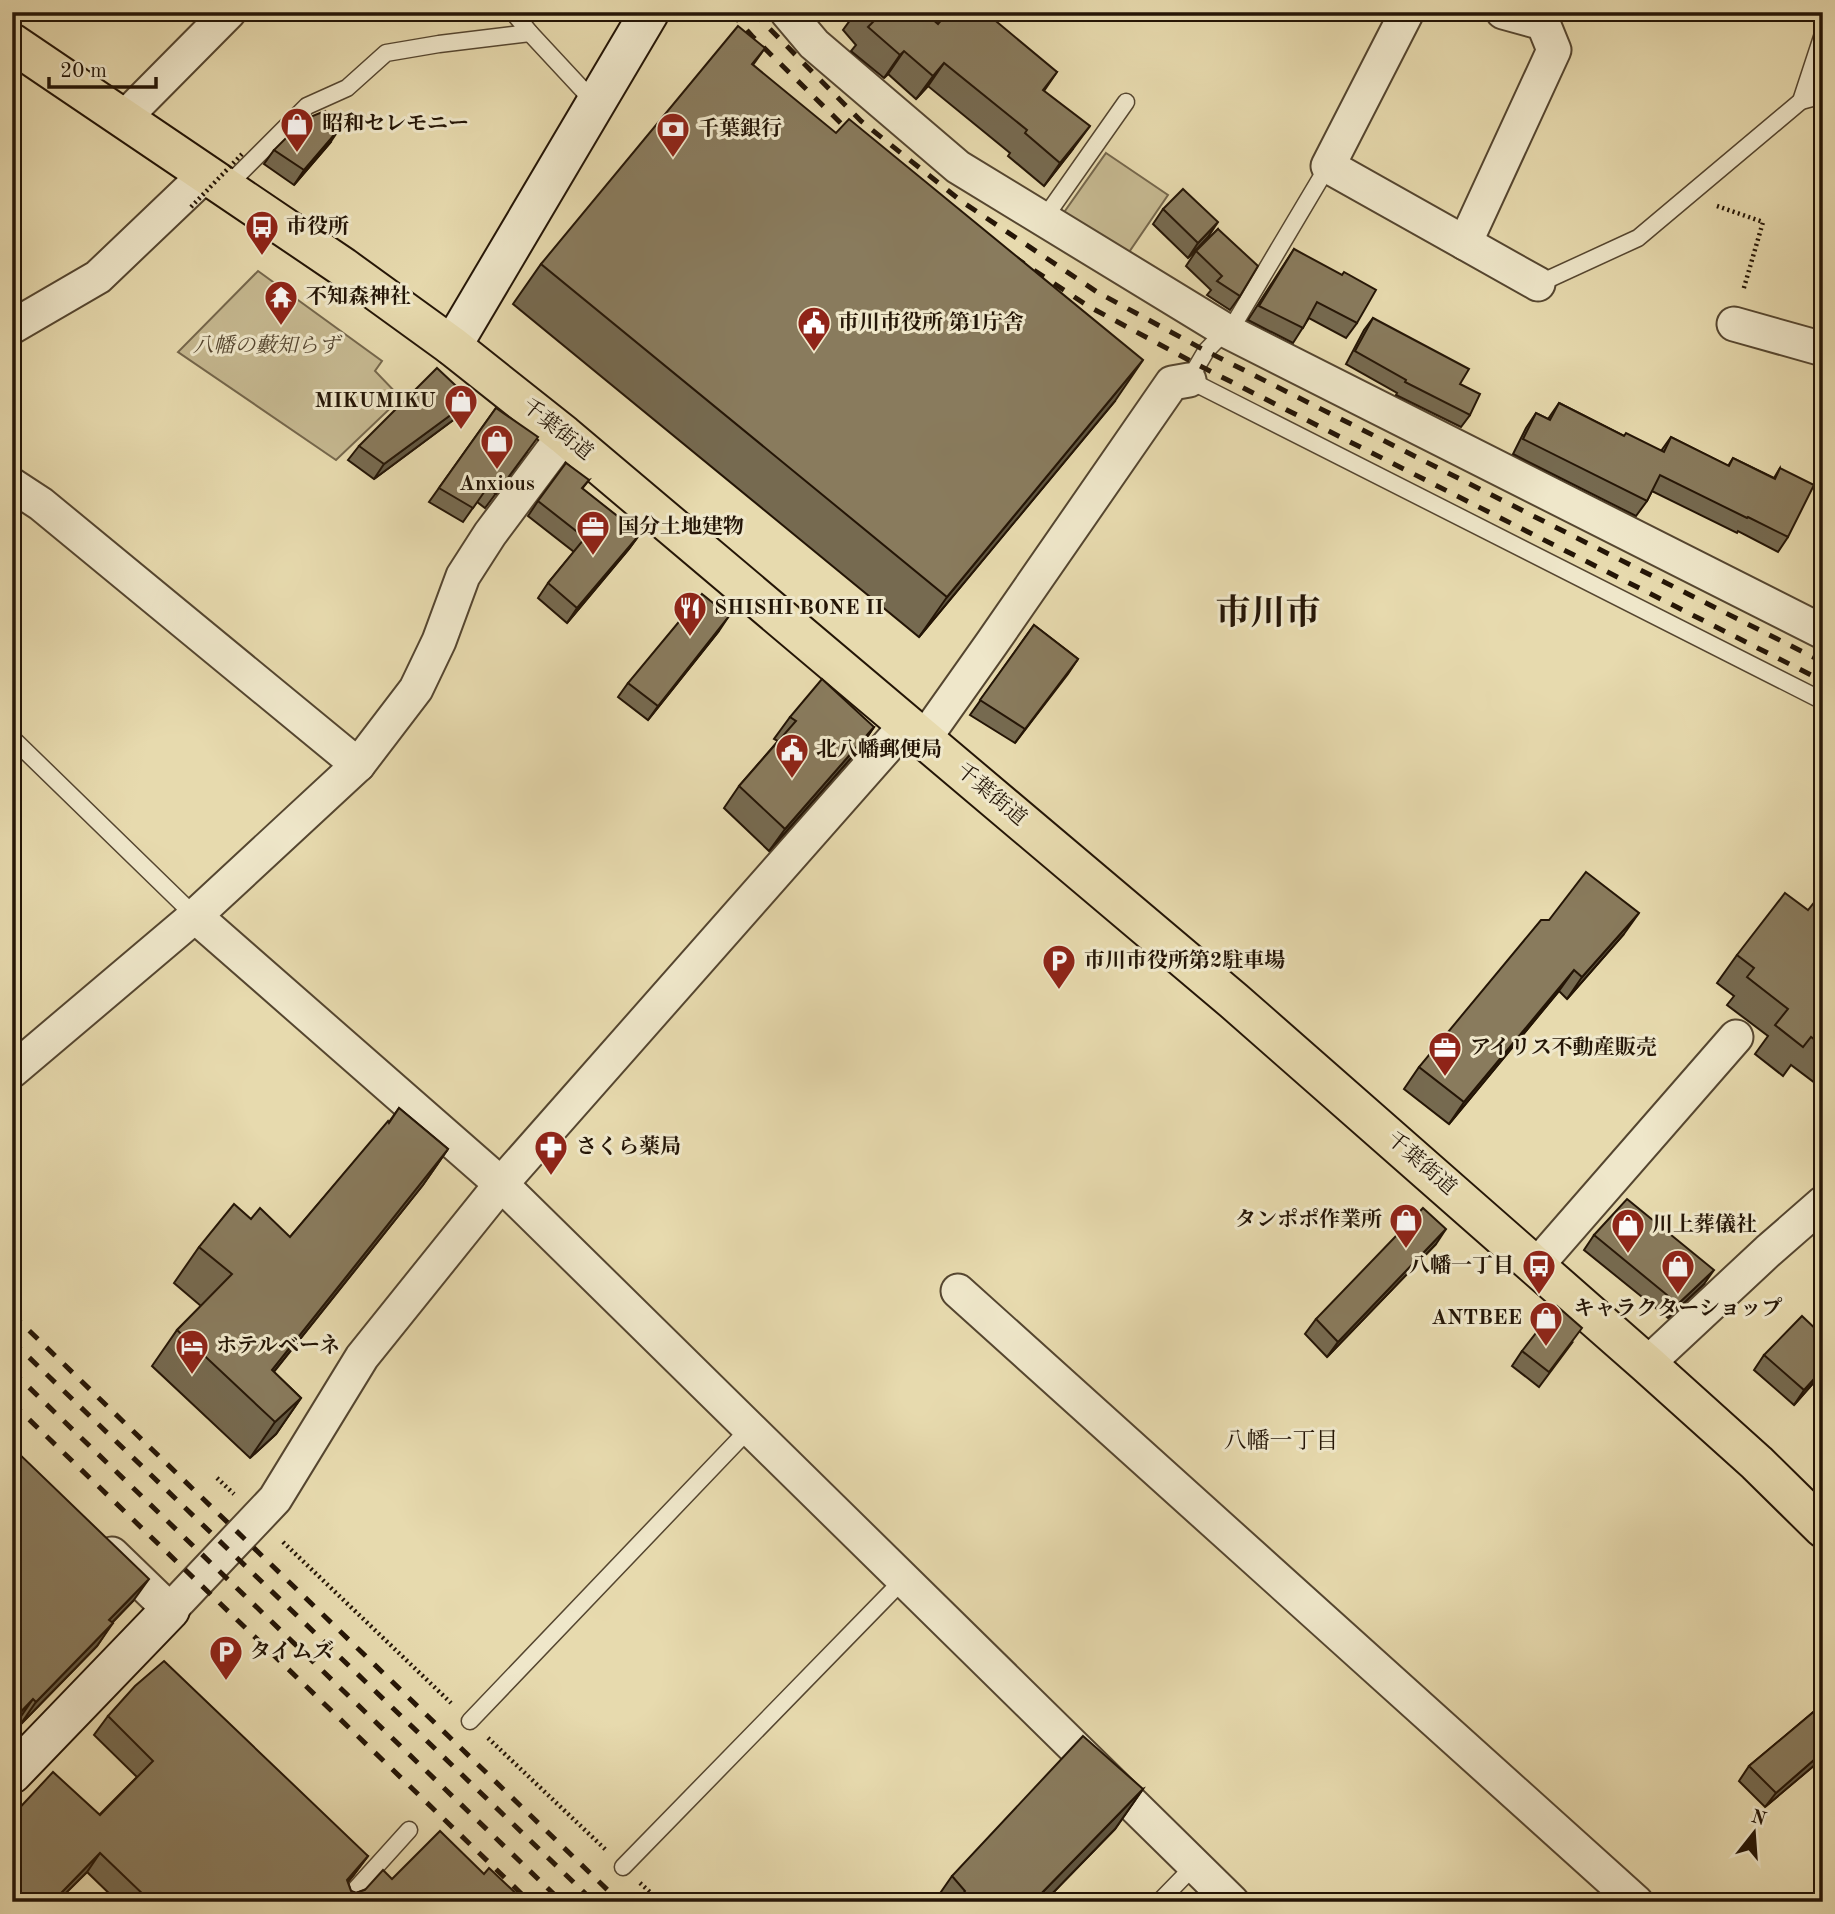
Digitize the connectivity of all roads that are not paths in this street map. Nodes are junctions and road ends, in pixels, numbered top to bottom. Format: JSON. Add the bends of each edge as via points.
{"nodes":[{"id":1,"x":229,"y":12,"type":"edge"},
{"id":2,"x":513,"y":12,"type":"edge"},
{"id":3,"x":787,"y":12,"type":"edge"},
{"id":4,"x":1407,"y":12,"type":"edge"},
{"id":5,"x":1503,"y":12,"type":"edge"},
{"id":6,"x":649,"y":13,"type":"edge"},
{"id":7,"x":530,"y":33,"type":"junction"},
{"id":8,"x":1823,"y":34,"type":"edge"},
{"id":9,"x":12,"y":43,"type":"edge"},
{"id":10,"x":1823,"y":94,"type":"edge"},
{"id":11,"x":1801,"y":101,"type":"junction"},
{"id":12,"x":1126,"y":102,"type":"dead end"},
{"id":13,"x":596,"y":104,"type":"junction"},
{"id":14,"x":124,"y":118,"type":"junction"},
{"id":15,"x":1328,"y":166,"type":"junction"},
{"id":16,"x":207,"y":189,"type":"junction"},
{"id":17,"x":1043,"y":220,"type":"junction"},
{"id":18,"x":1465,"y":243,"type":"junction"},
{"id":19,"x":1538,"y":284,"type":"joint"},
{"id":20,"x":1734,"y":324,"type":"road end"},
{"id":21,"x":12,"y":327,"type":"edge"},
{"id":22,"x":1226,"y":330,"type":"junction"},
{"id":23,"x":452,"y":346,"type":"junction"},
{"id":24,"x":1823,"y":349,"type":"edge"},
{"id":25,"x":1189,"y":380,"type":"junction"},
{"id":26,"x":564,"y":435,"type":"junction"},
{"id":27,"x":12,"y":485,"type":"edge"},
{"id":28,"x":1823,"y":632,"type":"edge"},
{"id":29,"x":1823,"y":701,"type":"edge"},
{"id":30,"x":915,"y":731,"type":"junction"},
{"id":31,"x":12,"y":738,"type":"edge"},
{"id":32,"x":358,"y":765,"type":"junction"},
{"id":33,"x":195,"y":916,"type":"junction"},
{"id":34,"x":1736,"y":1037,"type":"dead end"},
{"id":35,"x":12,"y":1072,"type":"edge"},
{"id":36,"x":501,"y":1184,"type":"junction"},
{"id":37,"x":1823,"y":1203,"type":"edge"},
{"id":38,"x":1537,"y":1265,"type":"junction"},
{"id":39,"x":958,"y":1291,"type":"dead end"},
{"id":40,"x":1647,"y":1364,"type":"junction"},
{"id":41,"x":750,"y":1428,"type":"junction"},
{"id":42,"x":1823,"y":1528,"type":"edge"},
{"id":43,"x":91,"y":1534,"type":"edge"},
{"id":44,"x":904,"y":1579,"type":"junction"},
{"id":45,"x":170,"y":1610,"type":"junction"},
{"id":46,"x":470,"y":1721,"type":"road end"},
{"id":47,"x":12,"y":1774,"type":"edge"},
{"id":48,"x":409,"y":1830,"type":"dead end"},
{"id":49,"x":1195,"y":1866,"type":"junction"},
{"id":50,"x":623,"y":1867,"type":"road end"},
{"id":51,"x":344,"y":1902,"type":"edge"},
{"id":52,"x":1159,"y":1902,"type":"edge"},
{"id":53,"x":1232,"y":1902,"type":"edge"},
{"id":54,"x":1636,"y":1902,"type":"edge"}],
"edges":[{"from":1,"to":14,"type":"street"},
{"from":2,"to":7,"type":"lane"},
{"from":3,"to":17,"type":"street","via":[[814,44],[958,167]]},
{"from":4,"to":15,"type":"street"},
{"from":5,"to":18,"type":"street","via":[[1543,23],[1554,50]]},
{"from":6,"to":13,"type":"street"},
{"from":7,"to":13,"type":"lane"},
{"from":7,"to":16,"type":"lane","via":[[386,53],[347,89],[307,106]]},
{"from":8,"to":11,"type":"lane"},
{"from":9,"to":14,"type":"highway","name":"千葉街道"},
{"from":10,"to":11,"type":"lane"},
{"from":11,"to":19,"type":"lane","via":[[1638,238]]},
{"from":12,"to":17,"type":"lane"},
{"from":13,"to":23,"type":"street"},
{"from":14,"to":16,"type":"highway","name":"千葉街道"},
{"from":15,"to":18,"type":"street"},
{"from":15,"to":22,"type":"lane","via":[[1237,319]]},
{"from":16,"to":21,"type":"street","via":[[98,277]]},
{"from":16,"to":23,"type":"highway","name":"千葉街道"},
{"from":17,"to":22,"type":"street"},
{"from":18,"to":19,"type":"street"},
{"from":20,"to":24,"type":"street"},
{"from":22,"to":25,"type":"lane","via":[[1206,351]]},
{"from":22,"to":28,"type":"street"},
{"from":23,"to":26,"type":"highway","name":"千葉街道"},
{"from":25,"to":29,"type":"lane"},
{"from":25,"to":30,"type":"street","via":[[1172,383],[992,643]]},
{"from":26,"to":30,"type":"highway","name":"千葉街道"},
{"from":26,"to":32,"type":"street","via":[[463,576],[416,689]]},
{"from":27,"to":32,"type":"street"},
{"from":30,"to":36,"type":"street"},
{"from":30,"to":38,"type":"highway","name":"千葉街道"},
{"from":31,"to":33,"type":"lane"},
{"from":32,"to":33,"type":"street"},
{"from":33,"to":35,"type":"street"},
{"from":33,"to":36,"type":"street"},
{"from":34,"to":38,"type":"street"},
{"from":36,"to":41,"type":"street"},
{"from":36,"to":45,"type":"street","via":[[362,1357],[275,1499]]},
{"from":37,"to":40,"type":"street"},
{"from":38,"to":40,"type":"highway","name":"千葉街道"},
{"from":39,"to":54,"type":"street"},
{"from":40,"to":42,"type":"highway","name":"千葉街道"},
{"from":41,"to":44,"type":"street"},
{"from":41,"to":46,"type":"lane"},
{"from":43,"to":45,"type":"street"},
{"from":44,"to":49,"type":"street"},
{"from":44,"to":50,"type":"lane"},
{"from":45,"to":47,"type":"street"},
{"from":48,"to":51,"type":"lane"},
{"from":49,"to":52,"type":"lane"},
{"from":49,"to":53,"type":"street"}]}
